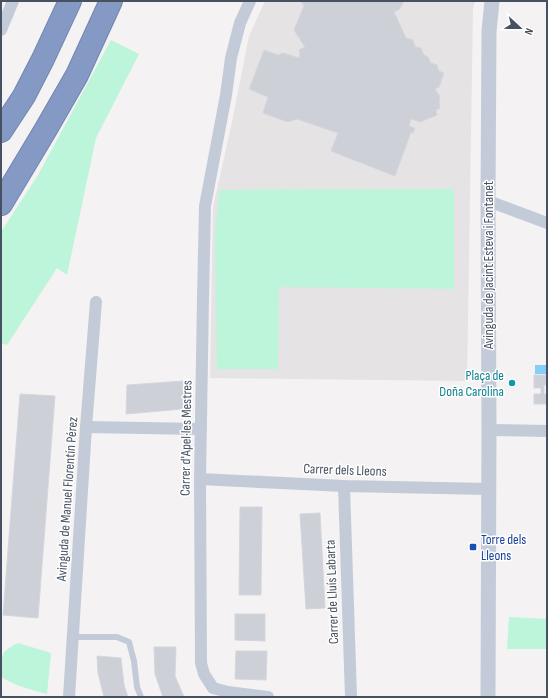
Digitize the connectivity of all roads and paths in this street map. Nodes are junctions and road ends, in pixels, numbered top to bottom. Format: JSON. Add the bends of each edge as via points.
{"nodes":[{"id":1,"x":13,"y":1,"type":"edge"},
{"id":2,"x":70,"y":1,"type":"edge"},
{"id":3,"x":111,"y":1,"type":"edge"},
{"id":4,"x":250,"y":1,"type":"edge"},
{"id":5,"x":492,"y":1,"type":"edge"},
{"id":6,"x":1,"y":30,"type":"edge"},
{"id":7,"x":1,"y":131,"type":"edge"},
{"id":8,"x":488,"y":201,"type":"junction"},
{"id":9,"x":1,"y":204,"type":"edge"},
{"id":10,"x":547,"y":223,"type":"edge"},
{"id":11,"x":96,"y":302,"type":"dead end"},
{"id":12,"x":86,"y":428,"type":"junction"},
{"id":13,"x":202,"y":429,"type":"junction"},
{"id":14,"x":489,"y":430,"type":"junction"},
{"id":15,"x":547,"y":431,"type":"edge"},
{"id":16,"x":200,"y":479,"type":"junction"},
{"id":17,"x":344,"y":486,"type":"junction"},
{"id":18,"x":488,"y":489,"type":"junction"},
{"id":19,"x":73,"y":636,"type":"junction"},
{"id":20,"x":69,"y":697,"type":"edge"},
{"id":21,"x":141,"y":697,"type":"edge"},
{"id":22,"x":268,"y":697,"type":"edge"},
{"id":23,"x":351,"y":697,"type":"edge"},
{"id":24,"x":488,"y":697,"type":"edge"}],
"edges":[{"from":1,"to":6,"type":"street"},
{"from":2,"to":7,"type":"highway","via":[[24,96]]},
{"from":3,"to":9,"type":"highway","via":[[77,75]]},
{"from":4,"to":13,"type":"street","name":"Carrer d'Apel·les Mestres","via":[[240,23],[231,58],[205,206]]},
{"from":5,"to":8,"type":"street","name":"Avinguda de Jacint Esteva i Fontanet","via":[[488,31]]},
{"from":8,"to":10,"type":"street"},
{"from":8,"to":14,"type":"street","name":"Avinguda de Jacint Esteva i Fontanet"},
{"from":11,"to":12,"type":"street","name":"Avinguda de Manuel Florentín Pérez"},
{"from":12,"to":13,"type":"street"},
{"from":12,"to":19,"type":"street","name":"Avinguda de Manuel Florentín Pérez"},
{"from":13,"to":16,"type":"street","name":"Carrer d'Apel·les Mestres"},
{"from":14,"to":15,"type":"street"},
{"from":14,"to":18,"type":"street","name":"Avinguda de Jacint Esteva i Fontanet"},
{"from":16,"to":17,"type":"street","name":"Carrer dels Lleons"},
{"from":16,"to":22,"type":"street","name":"Carrer d'Apel·les Mestres","via":[[201,663],[204,674],[213,688]]},
{"from":17,"to":18,"type":"street","name":"Carrer dels Lleons"},
{"from":17,"to":23,"type":"street","name":"Carrer de Lluís Labarta"},
{"from":18,"to":24,"type":"street","name":"Avinguda de Jacint Esteva i Fontanet"},
{"from":19,"to":20,"type":"street","name":"Avinguda de Manuel Florentín Pérez"},
{"from":19,"to":21,"type":"lane","via":[[117,637],[128,642]]}]}
